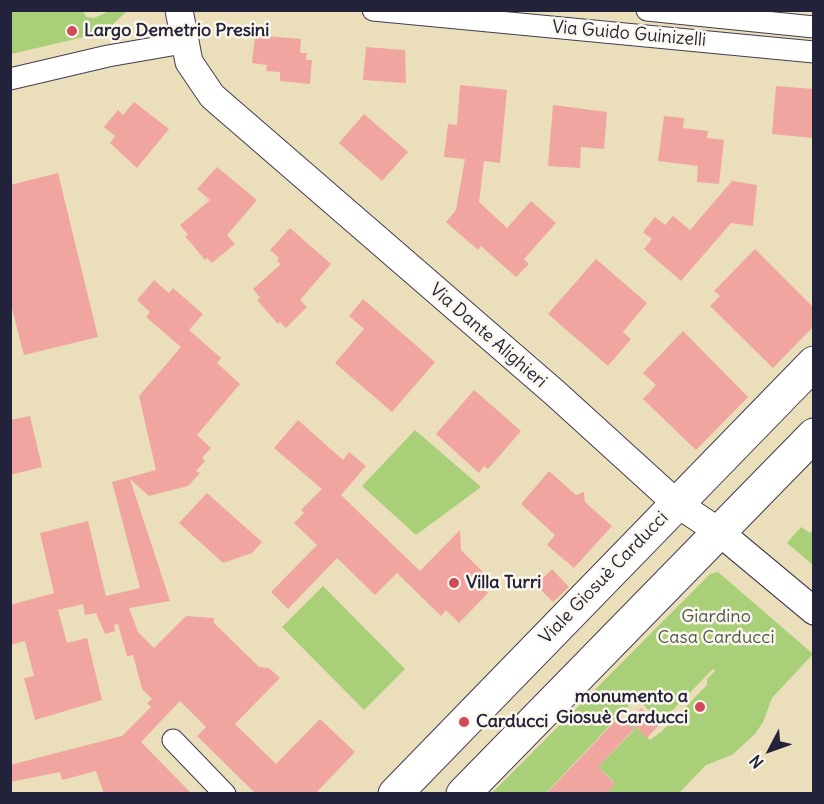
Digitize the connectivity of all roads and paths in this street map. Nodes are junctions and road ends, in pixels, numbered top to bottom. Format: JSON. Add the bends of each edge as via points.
{"nodes":[{"id":1,"x":178,"y":10,"type":"edge"},
{"id":2,"x":373,"y":10,"type":"edge"},
{"id":3,"x":647,"y":10,"type":"edge"},
{"id":4,"x":813,"y":27,"type":"edge"},
{"id":5,"x":183,"y":43,"type":"junction"},
{"id":6,"x":813,"y":52,"type":"edge"},
{"id":7,"x":10,"y":79,"type":"edge"},
{"id":8,"x":813,"y":363,"type":"edge"},
{"id":9,"x":773,"y":404,"type":"junction"},
{"id":10,"x":812,"y":438,"type":"edge"},
{"id":11,"x":676,"y":503,"type":"junction"},
{"id":12,"x":718,"y":531,"type":"junction"},
{"id":13,"x":813,"y":611,"type":"edge"},
{"id":14,"x":173,"y":740,"type":"dead end"},
{"id":15,"x":225,"y":794,"type":"edge"},
{"id":16,"x":395,"y":794,"type":"edge"},
{"id":17,"x":463,"y":794,"type":"edge"}],
"edges":[{"from":1,"to":5,"type":"street","name":"Via Dante Alighieri"},
{"from":2,"to":6,"type":"street","name":"Via Guido Guinizelli"},
{"from":3,"to":4,"type":"street","name":"Via Guido Guinizelli"},
{"from":5,"to":7,"type":"street"},
{"from":5,"to":11,"type":"street","name":"Via Dante Alighieri","via":[[198,78],[212,96]]},
{"from":8,"to":9,"type":"main road","name":"Viale Giosuè Carducci"},
{"from":9,"to":10,"type":"main road"},
{"from":9,"to":11,"type":"main road","name":"Viale Giosuè Carducci"},
{"from":10,"to":12,"type":"main road"},
{"from":11,"to":12,"type":"street","name":"Via Dante Alighieri"},
{"from":11,"to":16,"type":"main road","name":"Viale Giosuè Carducci"},
{"from":12,"to":13,"type":"street","name":"Via Dante Alighieri"},
{"from":12,"to":17,"type":"main road"},
{"from":14,"to":15,"type":"street"}]}
